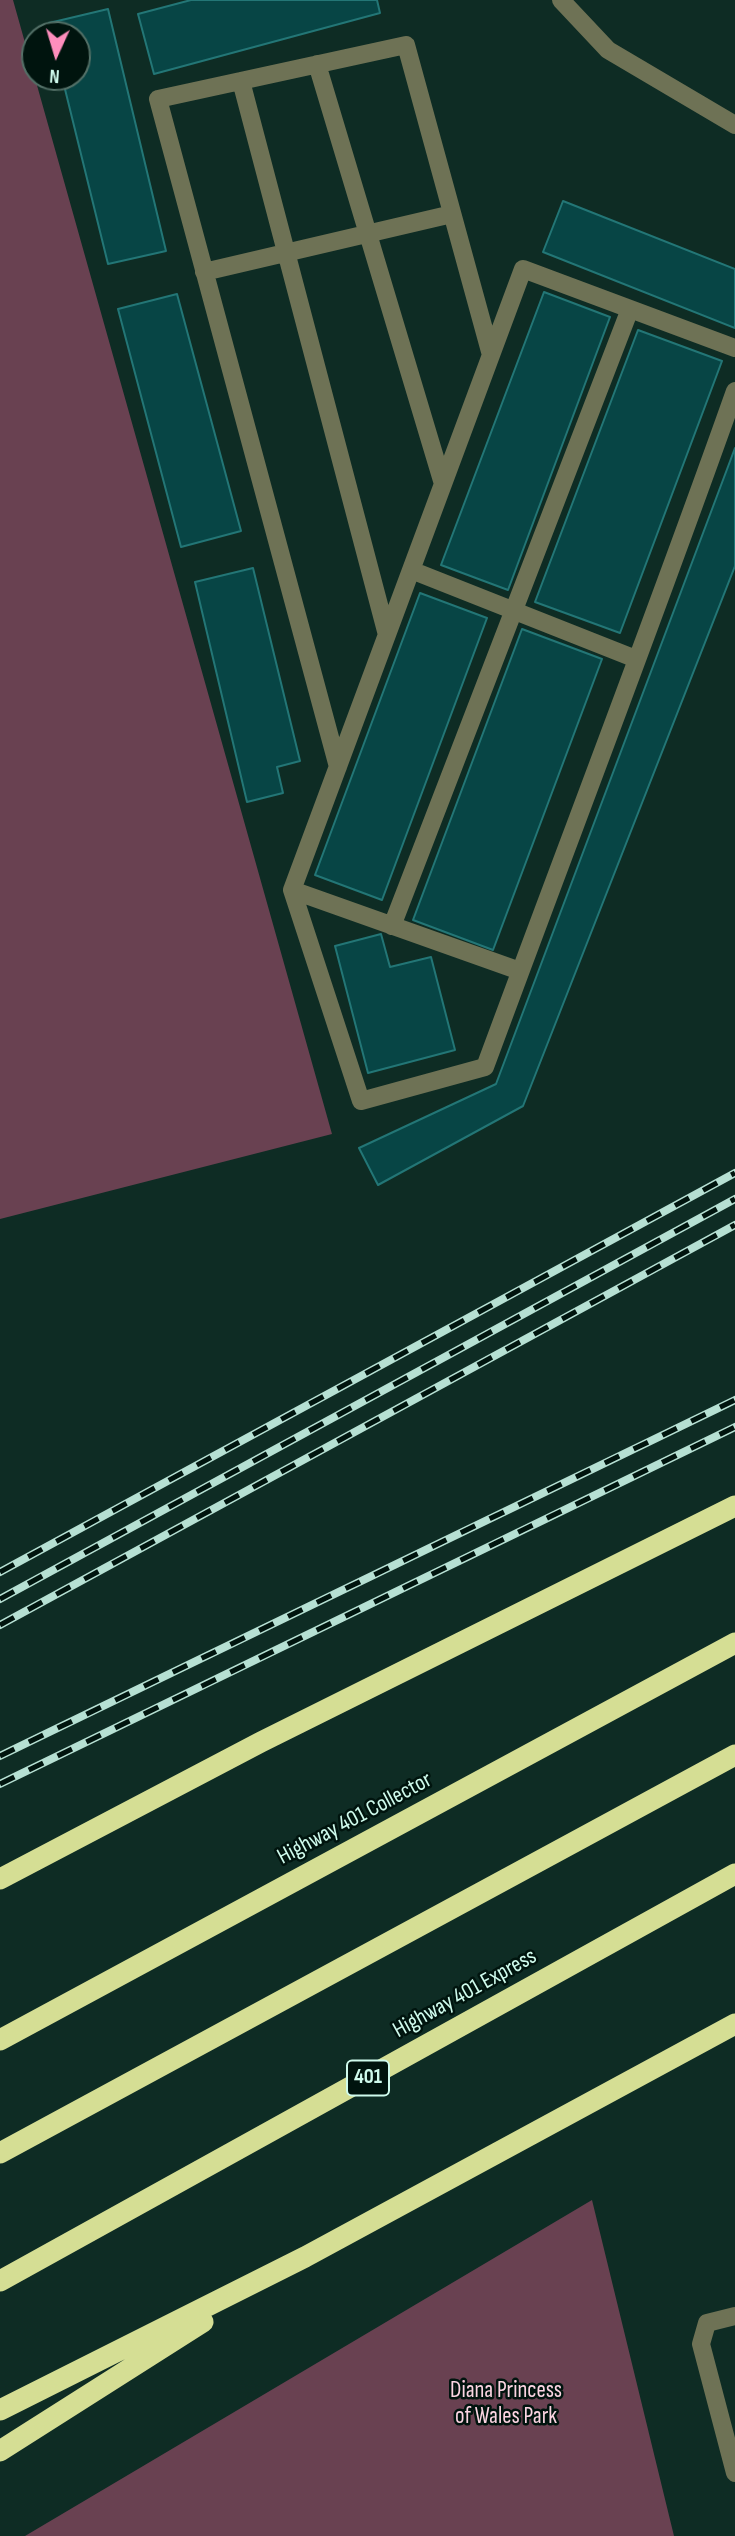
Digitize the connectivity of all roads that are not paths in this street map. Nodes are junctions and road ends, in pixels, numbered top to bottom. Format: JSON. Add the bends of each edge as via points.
{"nodes":[{"id":1,"x":561,"y":0,"type":"edge"},
{"id":2,"x":317,"y":64,"type":"junction"},
{"id":3,"x":241,"y":81,"type":"junction"},
{"id":4,"x":735,"y":125,"type":"edge"},
{"id":5,"x":452,"y":214,"type":"junction"},
{"id":6,"x":368,"y":233,"type":"junction"},
{"id":7,"x":286,"y":253,"type":"junction"},
{"id":8,"x":204,"y":272,"type":"junction"},
{"id":9,"x":630,"y":309,"type":"junction"},
{"id":10,"x":735,"y":348,"type":"edge"},
{"id":11,"x":491,"y":355,"type":"junction"},
{"id":12,"x":735,"y":391,"type":"edge"},
{"id":13,"x":443,"y":484,"type":"junction"},
{"id":14,"x":411,"y":570,"type":"junction"},
{"id":15,"x":513,"y":610,"type":"junction"},
{"id":16,"x":387,"y":635,"type":"junction"},
{"id":17,"x":636,"y":659,"type":"junction"},
{"id":18,"x":338,"y":767,"type":"junction"},
{"id":19,"x":292,"y":890,"type":"junction"},
{"id":20,"x":392,"y":926,"type":"junction"},
{"id":21,"x":520,"y":971,"type":"junction"},
{"id":22,"x":735,"y":1507,"type":"edge"},
{"id":23,"x":735,"y":1643,"type":"edge"},
{"id":24,"x":735,"y":1755,"type":"edge"},
{"id":25,"x":735,"y":1874,"type":"edge"},
{"id":26,"x":0,"y":1879,"type":"edge"},
{"id":27,"x":735,"y":2024,"type":"edge"},
{"id":28,"x":0,"y":2040,"type":"edge"},
{"id":29,"x":0,"y":2153,"type":"edge"},
{"id":30,"x":305,"y":2257,"type":"junction"},
{"id":31,"x":0,"y":2281,"type":"edge"},
{"id":32,"x":735,"y":2316,"type":"edge"},
{"id":33,"x":0,"y":2410,"type":"edge"},
{"id":34,"x":0,"y":2451,"type":"edge"},
{"id":35,"x":735,"y":2473,"type":"edge"}],
"edges":[{"from":1,"to":4,"type":"street","via":[[608,50]]},
{"from":2,"to":3,"type":"street"},
{"from":2,"to":5,"type":"street","via":[[406,45]]},
{"from":2,"to":6,"type":"street"},
{"from":3,"to":7,"type":"street"},
{"from":3,"to":8,"type":"street","via":[[158,99]]},
{"from":5,"to":6,"type":"street"},
{"from":5,"to":11,"type":"street"},
{"from":6,"to":7,"type":"street"},
{"from":6,"to":13,"type":"street"},
{"from":7,"to":8,"type":"street"},
{"from":7,"to":16,"type":"street"},
{"from":8,"to":18,"type":"street"},
{"from":9,"to":10,"type":"street"},
{"from":9,"to":11,"type":"street","via":[[523,269]]},
{"from":9,"to":15,"type":"street"},
{"from":11,"to":13,"type":"street"},
{"from":12,"to":17,"type":"street"},
{"from":13,"to":14,"type":"street"},
{"from":14,"to":15,"type":"street"},
{"from":14,"to":16,"type":"street"},
{"from":15,"to":17,"type":"street"},
{"from":15,"to":20,"type":"street"},
{"from":16,"to":18,"type":"street"},
{"from":17,"to":21,"type":"street"},
{"from":18,"to":19,"type":"street"},
{"from":19,"to":20,"type":"street"},
{"from":19,"to":21,"type":"street","via":[[361,1101],[485,1067]]},
{"from":20,"to":21,"type":"street"},
{"from":22,"to":26,"type":"highway","via":[[261,1742]]},
{"from":23,"to":28,"type":"highway","name":"Highway 401 Collector"},
{"from":24,"to":29,"type":"highway"},
{"from":25,"to":31,"type":"highway","name":"Highway 401 Express","number":"401"},
{"from":27,"to":30,"type":"highway"},
{"from":30,"to":33,"type":"highway"},
{"from":30,"to":34,"type":"highway"},
{"from":32,"to":35,"type":"street","via":[[707,2323],[701,2344]]}]}
